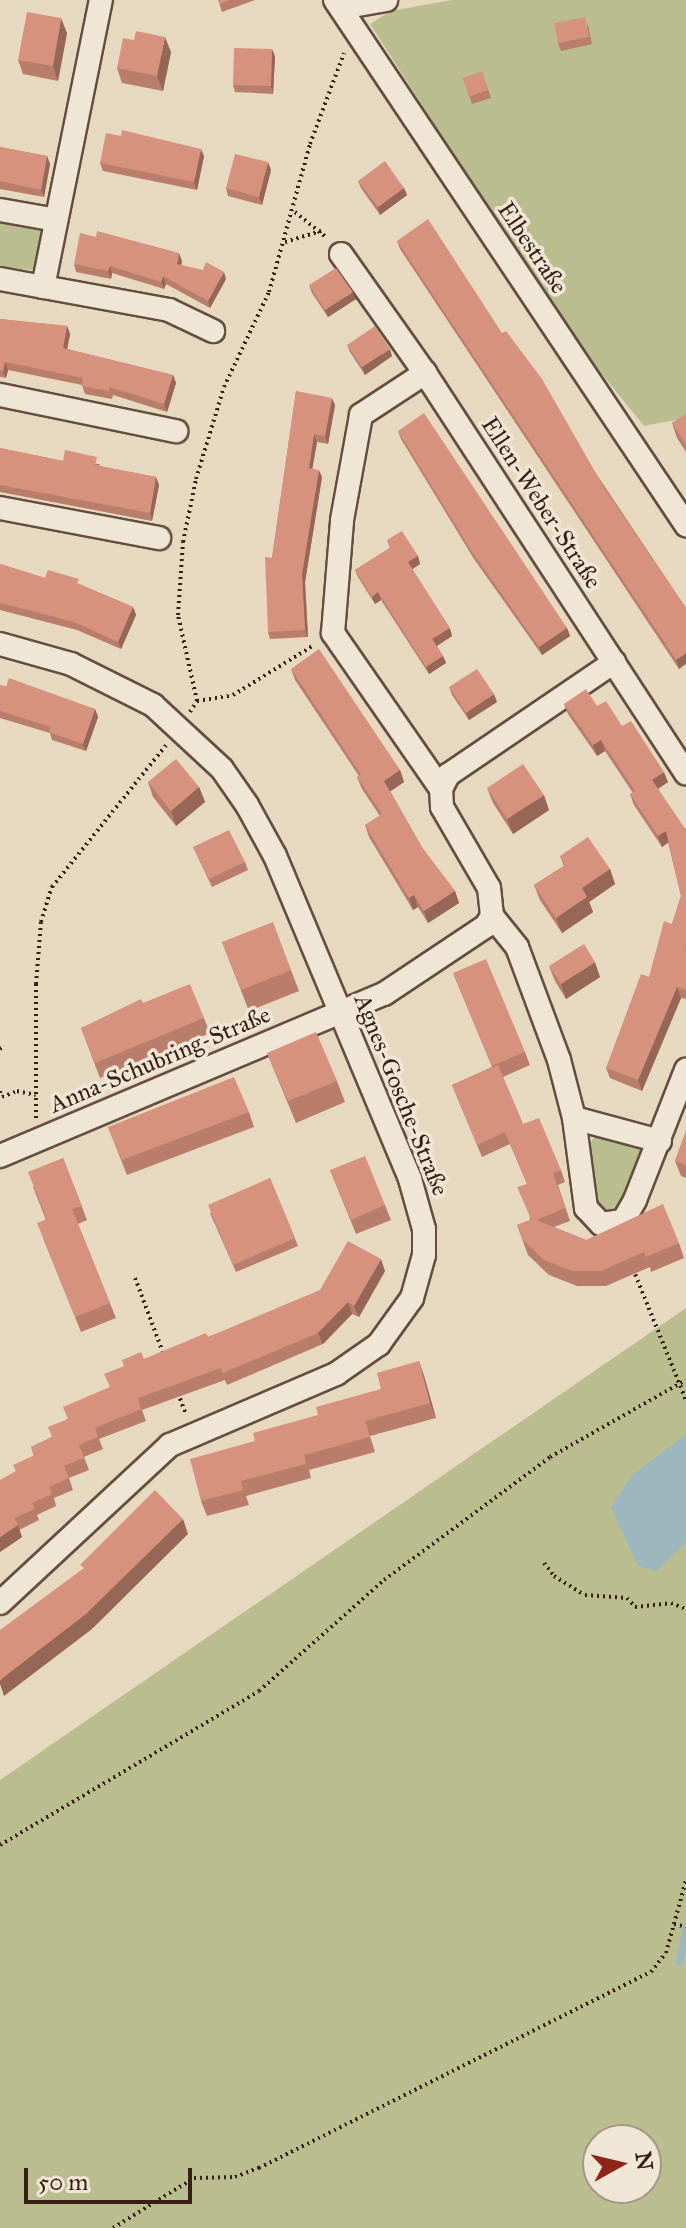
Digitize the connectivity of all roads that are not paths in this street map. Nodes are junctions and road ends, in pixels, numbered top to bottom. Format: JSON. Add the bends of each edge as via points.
{"nodes":[{"id":1,"x":101,"y":0,"type":"edge"},
{"id":2,"x":386,"y":0,"type":"edge"},
{"id":3,"x":338,"y":4,"type":"edge"},
{"id":4,"x":0,"y":210,"type":"edge"},
{"id":5,"x":56,"y":220,"type":"junction"},
{"id":6,"x":341,"y":254,"type":"road end"},
{"id":7,"x":0,"y":279,"type":"edge"},
{"id":8,"x":43,"y":287,"type":"junction"},
{"id":9,"x":213,"y":331,"type":"dead end"},
{"id":10,"x":425,"y":373,"type":"junction"},
{"id":11,"x":0,"y":395,"type":"edge"},
{"id":12,"x":176,"y":431,"type":"dead end"},
{"id":13,"x":0,"y":508,"type":"edge"},
{"id":14,"x":686,"y":525,"type":"edge"},
{"id":15,"x":159,"y":538,"type":"dead end"},
{"id":16,"x":0,"y":644,"type":"edge"},
{"id":17,"x":614,"y":662,"type":"junction"},
{"id":18,"x":686,"y":774,"type":"edge"},
{"id":19,"x":441,"y":789,"type":"junction"},
{"id":20,"x":492,"y":916,"type":"junction"},
{"id":21,"x":340,"y":1012,"type":"junction"},
{"id":22,"x":686,"y":1070,"type":"edge"},
{"id":23,"x":574,"y":1118,"type":"junction"},
{"id":24,"x":660,"y":1141,"type":"junction"},
{"id":25,"x":0,"y":1156,"type":"edge"},
{"id":26,"x":0,"y":1603,"type":"edge"}],
"edges":[{"from":1,"to":5,"type":"street"},
{"from":2,"to":3,"type":"street"},
{"from":3,"to":14,"type":"street","name":"Elbestraße"},
{"from":4,"to":5,"type":"street"},
{"from":5,"to":8,"type":"street"},
{"from":6,"to":10,"type":"street","name":"Ellen-Weber-Straße"},
{"from":7,"to":8,"type":"street"},
{"from":8,"to":9,"type":"street","via":[[169,310]]},
{"from":10,"to":17,"type":"street","name":"Ellen-Weber-Straße"},
{"from":10,"to":19,"type":"street","via":[[361,415],[342,520],[333,633]]},
{"from":11,"to":12,"type":"street"},
{"from":13,"to":15,"type":"street"},
{"from":16,"to":21,"type":"street","name":"Agnes-Gosche-Straße","via":[[115,682],[153,705],[222,769],[275,856]]},
{"from":17,"to":18,"type":"street","name":"Ellen-Weber-Straße"},
{"from":17,"to":19,"type":"street","via":[[448,775]]},
{"from":19,"to":20,"type":"street","via":[[442,807],[489,888]]},
{"from":20,"to":21,"type":"street","via":[[400,984]]},
{"from":20,"to":23,"type":"street","via":[[517,947]]},
{"from":21,"to":25,"type":"street","name":"Anna-Schubring-Straße"},
{"from":21,"to":26,"type":"street","name":"Agnes-Gosche-Straße","via":[[424,1229],[420,1276],[394,1328],[359,1361],[193,1434],[147,1464]]},
{"from":22,"to":24,"type":"street"},
{"from":23,"to":24,"type":"street"},
{"from":23,"to":24,"type":"street","via":[[586,1208],[601,1224],[623,1221]]}]}
